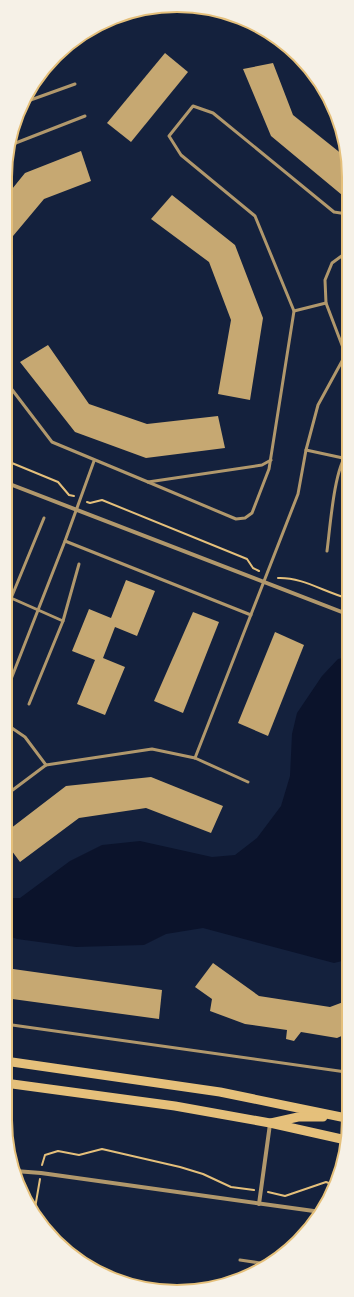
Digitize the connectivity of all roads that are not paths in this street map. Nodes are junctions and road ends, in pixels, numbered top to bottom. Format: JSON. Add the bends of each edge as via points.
{"nodes":[{"id":1,"x":75,"y":84,"type":"dead end"},
{"id":2,"x":31,"y":100,"type":"edge"},
{"id":3,"x":85,"y":116,"type":"dead end"},
{"id":4,"x":16,"y":143,"type":"edge"},
{"id":5,"x":342,"y":213,"type":"edge"},
{"id":6,"x":342,"y":256,"type":"edge"},
{"id":7,"x":326,"y":303,"type":"junction"},
{"id":8,"x":294,"y":311,"type":"junction"},
{"id":9,"x":342,"y":342,"type":"edge"},
{"id":10,"x":342,"y":360,"type":"edge"},
{"id":11,"x":12,"y":388,"type":"edge"},
{"id":12,"x":306,"y":450,"type":"junction"},
{"id":13,"x":342,"y":458,"type":"edge"},
{"id":14,"x":271,"y":460,"type":"junction"},
{"id":15,"x":94,"y":461,"type":"junction"},
{"id":16,"x":342,"y":463,"type":"edge"},
{"id":17,"x":148,"y":482,"type":"junction"},
{"id":18,"x":12,"y":486,"type":"edge"},
{"id":19,"x":75,"y":510,"type":"junction"},
{"id":20,"x":44,"y":518,"type":"dead end"},
{"id":21,"x":65,"y":542,"type":"junction"},
{"id":22,"x":327,"y":551,"type":"dead end"},
{"id":23,"x":79,"y":564,"type":"dead end"},
{"id":24,"x":265,"y":582,"type":"junction"},
{"id":25,"x":12,"y":596,"type":"edge"},
{"id":26,"x":12,"y":598,"type":"edge"},
{"id":27,"x":38,"y":611,"type":"junction"},
{"id":28,"x":342,"y":612,"type":"edge"},
{"id":29,"x":252,"y":615,"type":"junction"},
{"id":30,"x":63,"y":621,"type":"junction"},
{"id":31,"x":12,"y":677,"type":"edge"},
{"id":32,"x":29,"y":704,"type":"dead end"},
{"id":33,"x":12,"y":728,"type":"edge"},
{"id":34,"x":195,"y":758,"type":"junction"},
{"id":35,"x":46,"y":765,"type":"junction"},
{"id":36,"x":248,"y":782,"type":"dead end"},
{"id":37,"x":12,"y":790,"type":"edge"},
{"id":38,"x":12,"y":1025,"type":"edge"},
{"id":39,"x":12,"y":1062,"type":"edge"},
{"id":40,"x":342,"y":1071,"type":"edge"},
{"id":41,"x":12,"y":1084,"type":"edge"},
{"id":42,"x":342,"y":1117,"type":"edge"},
{"id":43,"x":342,"y":1118,"type":"edge"},
{"id":44,"x":270,"y":1123,"type":"junction"},
{"id":45,"x":341,"y":1139,"type":"edge"},
{"id":46,"x":21,"y":1171,"type":"edge"},
{"id":47,"x":259,"y":1204,"type":"junction"},
{"id":48,"x":315,"y":1211,"type":"edge"},
{"id":49,"x":240,"y":1260,"type":"dead end"},
{"id":50,"x":260,"y":1263,"type":"edge"}],
"edges":[{"from":1,"to":2,"type":"lane"},
{"from":3,"to":4,"type":"lane"},
{"from":5,"to":8,"type":"lane","via":[[334,212],[213,113],[193,106],[169,136],[181,155],[255,216]]},
{"from":6,"to":7,"type":"lane","via":[[332,263],[325,280]]},
{"from":7,"to":8,"type":"lane"},
{"from":7,"to":9,"type":"lane"},
{"from":8,"to":14,"type":"lane"},
{"from":10,"to":12,"type":"lane","via":[[318,405]]},
{"from":11,"to":15,"type":"lane","via":[[52,442]]},
{"from":12,"to":13,"type":"lane"},
{"from":12,"to":24,"type":"lane","via":[[298,494]]},
{"from":14,"to":17,"type":"lane","via":[[262,465]]},
{"from":14,"to":17,"type":"lane","via":[[252,514],[240,519]]},
{"from":15,"to":17,"type":"lane"},
{"from":15,"to":19,"type":"lane"},
{"from":16,"to":22,"type":"lane"},
{"from":18,"to":19,"type":"street"},
{"from":19,"to":21,"type":"lane"},
{"from":19,"to":24,"type":"street"},
{"from":20,"to":25,"type":"lane"},
{"from":21,"to":27,"type":"lane"},
{"from":21,"to":29,"type":"lane"},
{"from":23,"to":30,"type":"lane"},
{"from":24,"to":28,"type":"street"},
{"from":24,"to":29,"type":"lane"},
{"from":26,"to":27,"type":"lane"},
{"from":27,"to":30,"type":"lane"},
{"from":27,"to":31,"type":"lane"},
{"from":29,"to":34,"type":"lane"},
{"from":30,"to":32,"type":"lane"},
{"from":33,"to":35,"type":"lane","via":[[25,737]]},
{"from":34,"to":35,"type":"lane","via":[[152,749]]},
{"from":34,"to":36,"type":"lane"},
{"from":35,"to":37,"type":"lane"},
{"from":38,"to":40,"type":"lane"},
{"from":39,"to":42,"type":"main road","via":[[220,1092]]},
{"from":41,"to":44,"type":"main road","via":[[175,1106]]},
{"from":43,"to":44,"type":"main road","via":[[298,1117]]},
{"from":44,"to":45,"type":"main road"},
{"from":44,"to":47,"type":"street"},
{"from":46,"to":47,"type":"street"},
{"from":47,"to":48,"type":"street"},
{"from":49,"to":50,"type":"lane"}]}
